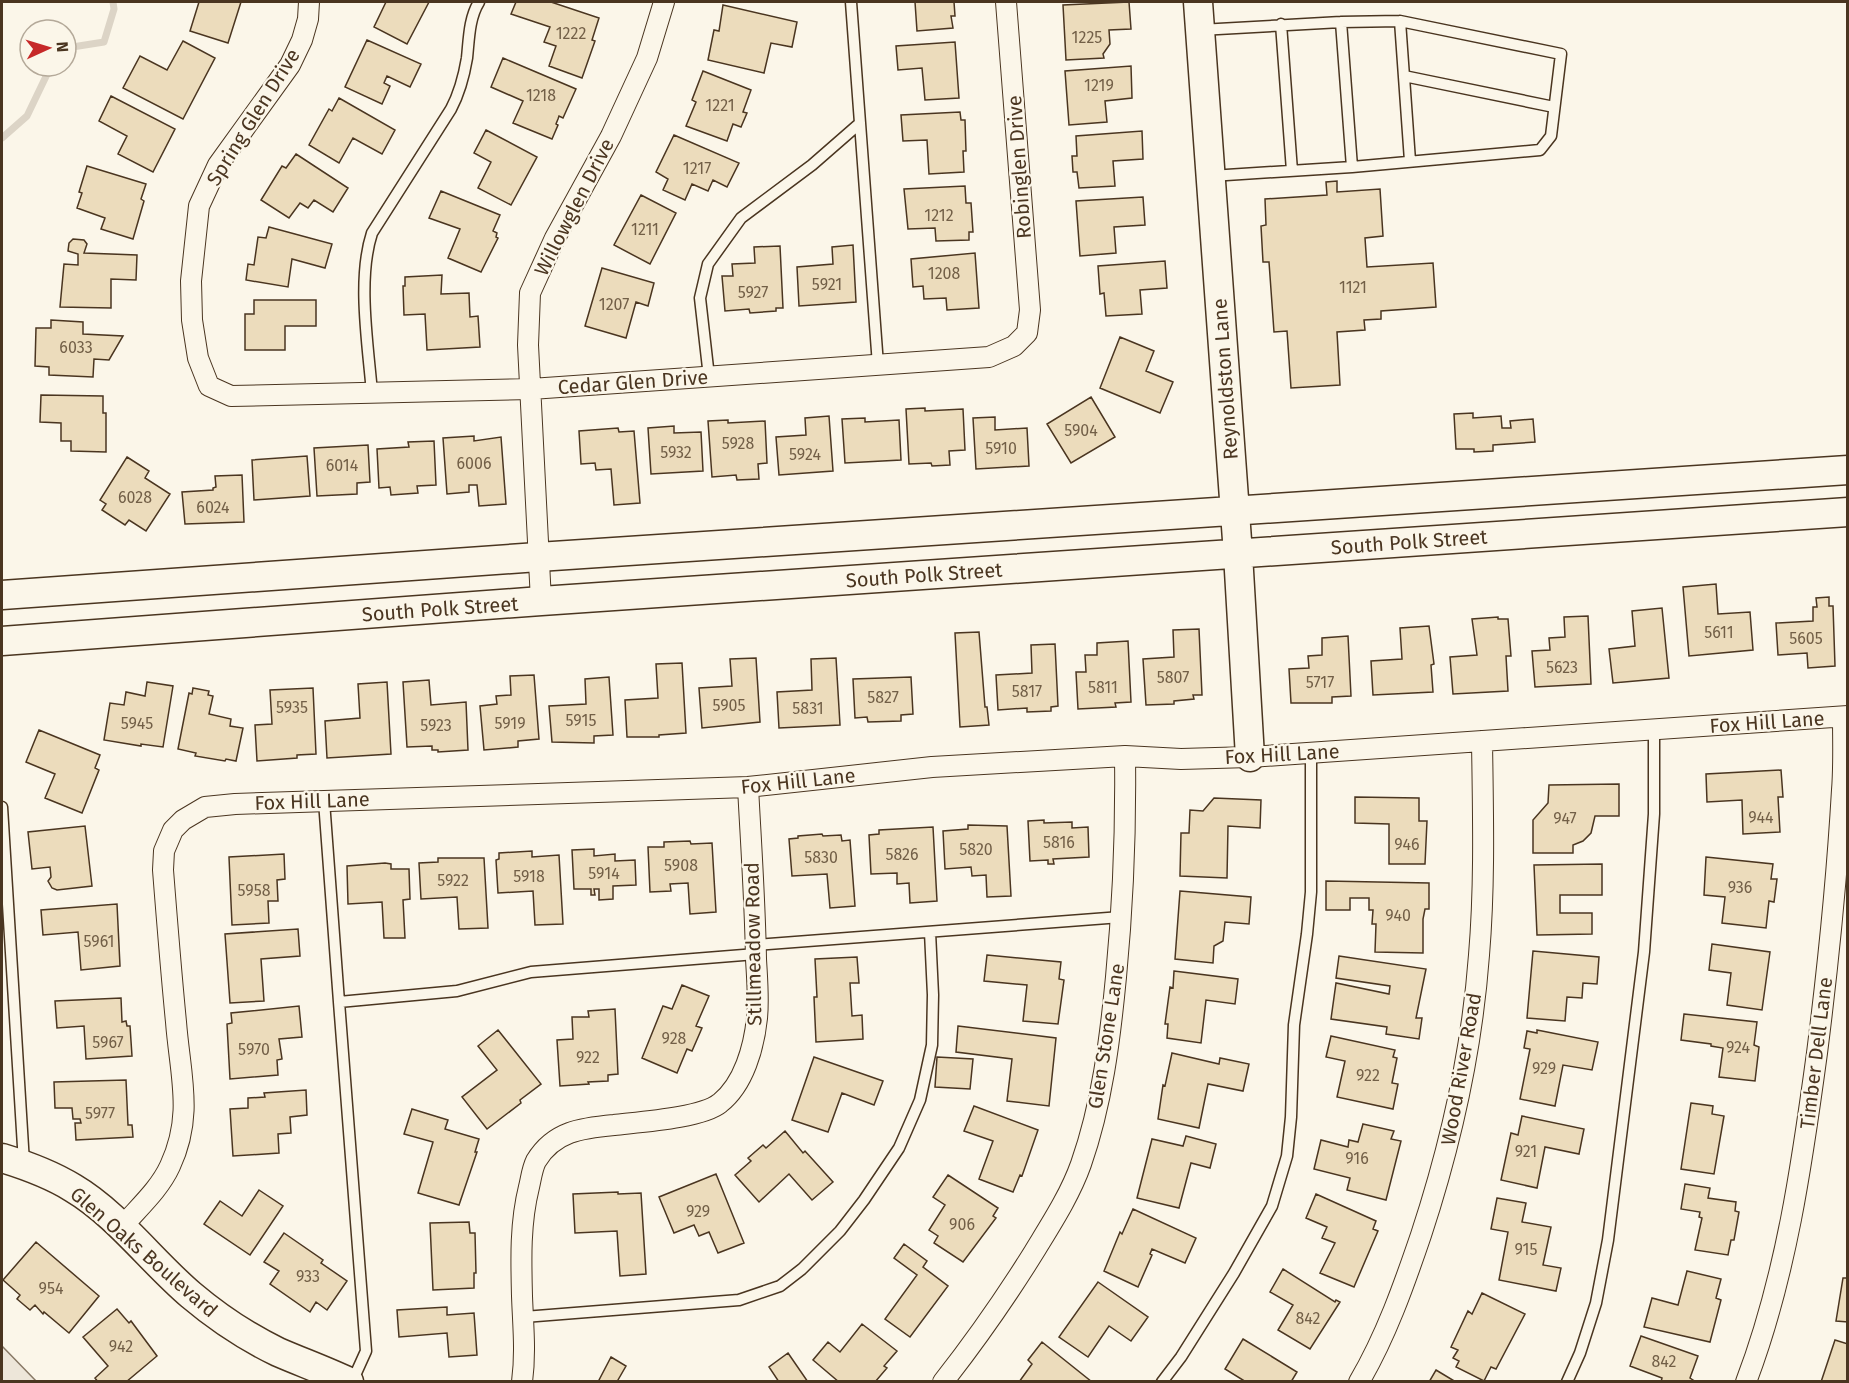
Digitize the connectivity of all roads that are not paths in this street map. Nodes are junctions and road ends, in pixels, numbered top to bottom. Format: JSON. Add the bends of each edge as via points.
{"nodes":[{"id":1,"x":309,"y":2,"type":"edge"},
{"id":2,"x":479,"y":2,"type":"edge"},
{"id":3,"x":664,"y":2,"type":"edge"},
{"id":4,"x":851,"y":2,"type":"edge"},
{"id":5,"x":1006,"y":2,"type":"edge"},
{"id":6,"x":1198,"y":2,"type":"edge"},
{"id":7,"x":1341,"y":21,"type":"junction"},
{"id":8,"x":1400,"y":21,"type":"junction"},
{"id":9,"x":1281,"y":24,"type":"junction"},
{"id":10,"x":1200,"y":30,"type":"junction"},
{"id":11,"x":1404,"y":76,"type":"junction"},
{"id":12,"x":1554,"y":107,"type":"junction"},
{"id":13,"x":859,"y":124,"type":"junction"},
{"id":14,"x":1410,"y":161,"type":"junction"},
{"id":15,"x":1352,"y":167,"type":"junction"},
{"id":16,"x":1292,"y":171,"type":"junction"},
{"id":17,"x":1210,"y":176,"type":"junction"},
{"id":18,"x":1027,"y":333,"type":"joint"},
{"id":19,"x":878,"y":365,"type":"junction"},
{"id":20,"x":709,"y":377,"type":"junction"},
{"id":21,"x":531,"y":389,"type":"junction"},
{"id":22,"x":372,"y":393,"type":"junction"},
{"id":23,"x":231,"y":396,"type":"joint"},
{"id":24,"x":1848,"y":470,"type":"edge"},
{"id":25,"x":1235,"y":511,"type":"junction"},
{"id":26,"x":1848,"y":512,"type":"edge"},
{"id":27,"x":1238,"y":554,"type":"junction"},
{"id":28,"x":538,"y":557,"type":"junction"},
{"id":29,"x":2,"y":595,"type":"edge"},
{"id":30,"x":541,"y":601,"type":"junction"},
{"id":31,"x":2,"y":641,"type":"edge"},
{"id":32,"x":1845,"y":717,"type":"edge"},
{"id":33,"x":1654,"y":729,"type":"junction"},
{"id":34,"x":1482,"y":741,"type":"junction"},
{"id":35,"x":1311,"y":754,"type":"junction"},
{"id":36,"x":1125,"y":756,"type":"junction"},
{"id":37,"x":1250,"y":757,"type":"junction"},
{"id":38,"x":748,"y":786,"type":"junction"},
{"id":39,"x":324,"y":801,"type":"junction"},
{"id":40,"x":2,"y":807,"type":"edge"},
{"id":41,"x":1121,"y":917,"type":"junction"},
{"id":42,"x":930,"y":932,"type":"junction"},
{"id":43,"x":756,"y":950,"type":"junction"},
{"id":44,"x":339,"y":1002,"type":"junction"},
{"id":45,"x":13,"y":1162,"type":"edge"},
{"id":46,"x":121,"y":1228,"type":"junction"},
{"id":47,"x":524,"y":1317,"type":"junction"},
{"id":48,"x":351,"y":1382,"type":"edge"},
{"id":49,"x":522,"y":1382,"type":"edge"},
{"id":50,"x":943,"y":1382,"type":"edge"},
{"id":51,"x":1162,"y":1382,"type":"edge"},
{"id":52,"x":1359,"y":1382,"type":"edge"},
{"id":53,"x":1567,"y":1382,"type":"edge"},
{"id":54,"x":1746,"y":1382,"type":"edge"}],
"edges":[{"from":1,"to":23,"type":"street","name":"Spring Glen Drive","via":[[302,40],[290,65],[218,165],[200,206],[191,280],[198,358],[209,386]]},
{"from":2,"to":22,"type":"lane","via":[[470,25],[458,95],[369,242],[364,272]]},
{"from":3,"to":21,"type":"street","name":"Willowglen Drive","via":[[647,58],[616,126],[530,293]]},
{"from":4,"to":13,"type":"lane"},
{"from":5,"to":18,"type":"street","name":"Robinglen Drive","via":[[1029,310]]},
{"from":6,"to":10,"type":"main road","name":"Reynoldston Lane"},
{"from":7,"to":8,"type":"lane"},
{"from":7,"to":9,"type":"lane"},
{"from":7,"to":15,"type":"lane"},
{"from":8,"to":11,"type":"lane"},
{"from":8,"to":12,"type":"lane","via":[[1561,54]]},
{"from":9,"to":10,"type":"lane"},
{"from":9,"to":16,"type":"lane"},
{"from":10,"to":17,"type":"main road","name":"Reynoldston Lane"},
{"from":11,"to":12,"type":"lane"},
{"from":11,"to":14,"type":"lane"},
{"from":12,"to":14,"type":"lane","via":[[1551,136],[1540,150]]},
{"from":13,"to":19,"type":"lane"},
{"from":13,"to":20,"type":"lane","via":[[741,218],[708,264],[700,298]]},
{"from":14,"to":15,"type":"lane"},
{"from":15,"to":16,"type":"lane"},
{"from":16,"to":17,"type":"lane"},
{"from":17,"to":25,"type":"main road","name":"Reynoldston Lane"},
{"from":18,"to":19,"type":"street","name":"Cedar Glen Drive","via":[[1014,346],[989,357]]},
{"from":19,"to":20,"type":"street","name":"Cedar Glen Drive"},
{"from":20,"to":21,"type":"street","name":"Cedar Glen Drive"},
{"from":21,"to":22,"type":"street","name":"Cedar Glen Drive"},
{"from":21,"to":28,"type":"street","name":"Willowglen Drive"},
{"from":22,"to":23,"type":"street","name":"Cedar Glen Drive"},
{"from":24,"to":25,"type":"main road"},
{"from":25,"to":27,"type":"main road","name":"Reynoldston Lane"},
{"from":25,"to":28,"type":"main road"},
{"from":26,"to":27,"type":"main road","name":"South Polk Street"},
{"from":27,"to":30,"type":"main road","name":"South Polk Street"},
{"from":27,"to":37,"type":"main road","name":"Reynoldston Lane"},
{"from":28,"to":29,"type":"main road"},
{"from":28,"to":30,"type":"street","name":"Willowglen Drive"},
{"from":30,"to":31,"type":"main road","name":"South Polk Street"},
{"from":32,"to":33,"type":"street","name":"Fox Hill Lane"},
{"from":32,"to":54,"type":"street","name":"Timber Dell Lane","via":[[1842,799],[1824,995],[1806,1140],[1790,1228],[1761,1343]]},
{"from":33,"to":34,"type":"street","name":"Fox Hill Lane"},
{"from":33,"to":53,"type":"lane","via":[[1654,814],[1644,952],[1608,1240],[1596,1303]]},
{"from":34,"to":35,"type":"street","name":"Fox Hill Lane"},
{"from":34,"to":52,"type":"street","name":"Wood River Road","via":[[1484,821],[1479,955],[1460,1091],[1440,1177],[1407,1276]]},
{"from":35,"to":37,"type":"street","name":"Fox Hill Lane"},
{"from":35,"to":51,"type":"lane","via":[[1311,892],[1294,1025],[1287,1156],[1272,1206],[1234,1273]]},
{"from":36,"to":37,"type":"street","name":"Fox Hill Lane"},
{"from":36,"to":38,"type":"street","name":"Fox Hill Lane","via":[[932,767]]},
{"from":36,"to":41,"type":"street","name":"Glen Stone Lane"},
{"from":38,"to":39,"type":"street","name":"Fox Hill Lane"},
{"from":38,"to":43,"type":"street","name":"Stillmeadow Road"},
{"from":39,"to":44,"type":"lane"},
{"from":39,"to":46,"type":"street","name":"Fox Hill Lane","via":[[205,807],[173,830],[164,851],[163,870],[184,1115],[170,1167]]},
{"from":40,"to":45,"type":"lane"},
{"from":41,"to":42,"type":"lane"},
{"from":41,"to":50,"type":"street","name":"Glen Stone Lane","via":[[1102,1088],[1081,1165],[1054,1220],[1012,1287]]},
{"from":42,"to":43,"type":"lane"},
{"from":42,"to":47,"type":"lane","via":[[932,1045],[920,1100],[899,1148],[864,1200],[802,1269],[780,1286],[740,1300]]},
{"from":43,"to":44,"type":"lane","via":[[531,972],[457,991]]},
{"from":43,"to":47,"type":"street","name":"Stillmeadow Road","via":[[754,1038],[739,1079],[719,1104],[664,1119],[574,1131],[548,1145],[534,1164],[522,1231]]},
{"from":44,"to":48,"type":"lane","via":[[366,1351]]},
{"from":45,"to":46,"type":"main road","name":"Glen Oaks Boulevard","via":[[73,1188]]},
{"from":46,"to":48,"type":"main road","name":"Glen Oaks Boulevard","via":[[190,1294],[242,1332]]},
{"from":47,"to":49,"type":"street","name":"Stillmeadow Road"}]}
